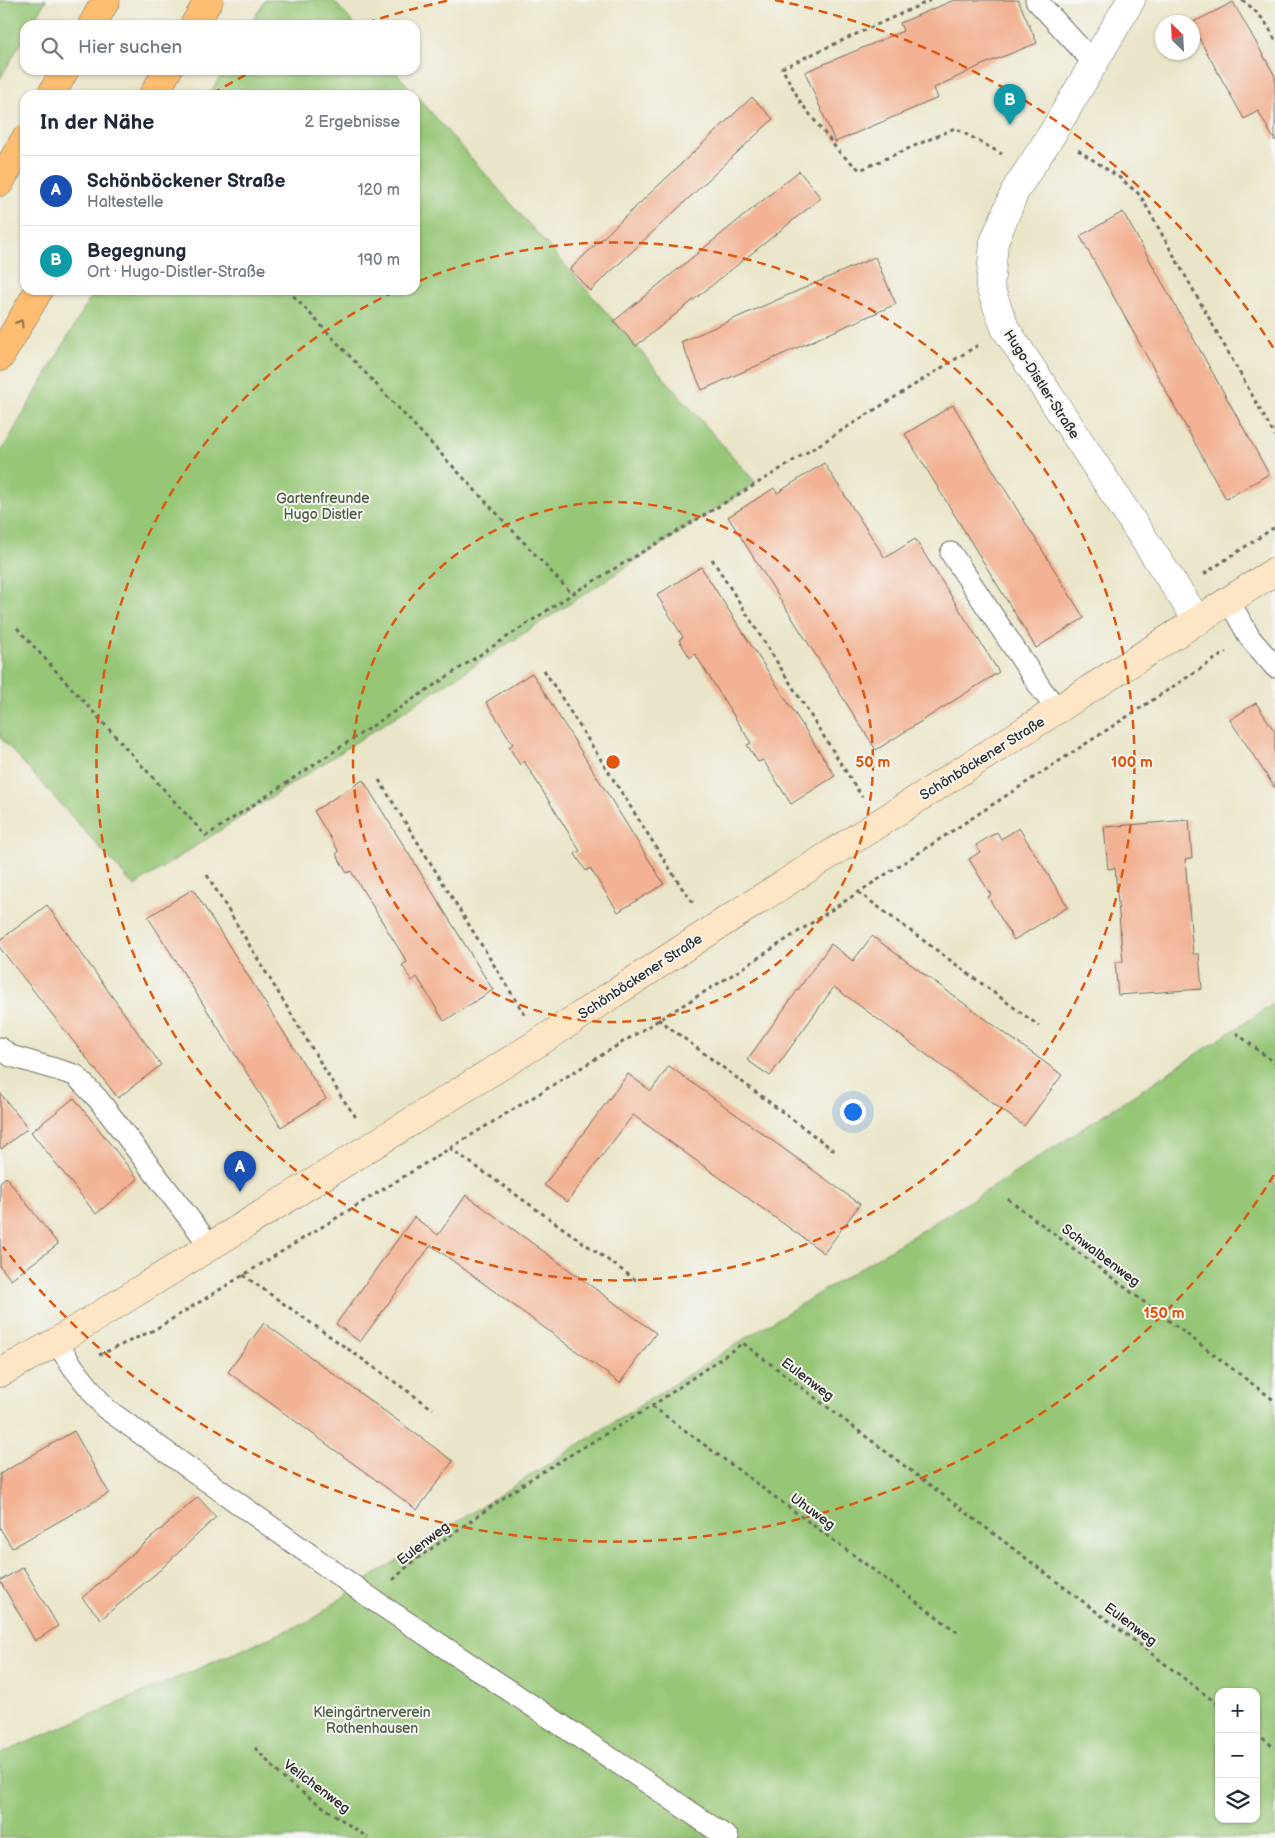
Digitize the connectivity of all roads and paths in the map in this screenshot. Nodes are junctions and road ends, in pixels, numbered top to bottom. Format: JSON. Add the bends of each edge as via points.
{"nodes":[{"id":1,"x":106,"y":0,"type":"edge"},
{"id":2,"x":209,"y":0,"type":"edge"},
{"id":3,"x":931,"y":0,"type":"edge"},
{"id":4,"x":1036,"y":0,"type":"edge"},
{"id":5,"x":1132,"y":0,"type":"edge"},
{"id":6,"x":1242,"y":0,"type":"edge"},
{"id":7,"x":95,"y":20,"type":"edge"},
{"id":8,"x":197,"y":20,"type":"edge"},
{"id":9,"x":1275,"y":40,"type":"edge"},
{"id":10,"x":1094,"y":63,"type":"junction"},
{"id":11,"x":62,"y":75,"type":"edge"},
{"id":12,"x":165,"y":75,"type":"edge"},
{"id":13,"x":54,"y":90,"type":"edge"},
{"id":14,"x":156,"y":90,"type":"edge"},
{"id":15,"x":1052,"y":134,"type":"junction"},
{"id":16,"x":20,"y":148,"type":"edge"},
{"id":17,"x":1030,"y":168,"type":"junction"},
{"id":18,"x":0,"y":182,"type":"edge"},
{"id":19,"x":36,"y":295,"type":"edge"},
{"id":20,"x":293,"y":295,"type":"edge"},
{"id":21,"x":1005,"y":328,"type":"junction"},
{"id":22,"x":0,"y":357,"type":"edge"},
{"id":23,"x":1275,"y":436,"type":"edge"},
{"id":24,"x":951,"y":553,"type":"dead end"},
{"id":25,"x":712,"y":559,"type":"dead end"},
{"id":26,"x":1275,"y":571,"type":"edge"},
{"id":27,"x":572,"y":594,"type":"junction"},
{"id":28,"x":1229,"y":602,"type":"junction"},
{"id":29,"x":1198,"y":622,"type":"junction"},
{"id":30,"x":17,"y":628,"type":"dead end"},
{"id":31,"x":1250,"y":638,"type":"junction"},
{"id":32,"x":1275,"y":667,"type":"edge"},
{"id":33,"x":544,"y":670,"type":"dead end"},
{"id":34,"x":1058,"y":710,"type":"junction"},
{"id":35,"x":379,"y":780,"type":"dead end"},
{"id":36,"x":865,"y":802,"type":"dead end"},
{"id":37,"x":207,"y":875,"type":"dead end"},
{"id":38,"x":858,"y":892,"type":"junction"},
{"id":39,"x":698,"y":909,"type":"dead end"},
{"id":40,"x":526,"y":1017,"type":"dead end"},
{"id":41,"x":658,"y":1019,"type":"junction"},
{"id":42,"x":1040,"y":1026,"type":"dead end"},
{"id":43,"x":1236,"y":1033,"type":"dead end"},
{"id":44,"x":0,"y":1048,"type":"edge"},
{"id":45,"x":1275,"y":1063,"type":"edge"},
{"id":46,"x":360,"y":1122,"type":"dead end"},
{"id":47,"x":450,"y":1148,"type":"junction"},
{"id":48,"x":836,"y":1152,"type":"dead end"},
{"id":49,"x":1008,"y":1199,"type":"dead end"},
{"id":50,"x":212,"y":1247,"type":"junction"},
{"id":51,"x":242,"y":1275,"type":"junction"},
{"id":52,"x":636,"y":1280,"type":"dead end"},
{"id":53,"x":56,"y":1342,"type":"junction"},
{"id":54,"x":73,"y":1368,"type":"junction"},
{"id":55,"x":0,"y":1372,"type":"edge"},
{"id":56,"x":1275,"y":1401,"type":"edge"},
{"id":57,"x":652,"y":1406,"type":"junction"},
{"id":58,"x":433,"y":1409,"type":"dead end"},
{"id":59,"x":372,"y":1599,"type":"junction"},
{"id":60,"x":960,"y":1634,"type":"dead end"},
{"id":61,"x":1215,"y":1702,"type":"edge"},
{"id":62,"x":1260,"y":1736,"type":"edge"},
{"id":63,"x":255,"y":1748,"type":"dead end"},
{"id":64,"x":1275,"y":1748,"type":"edge"},
{"id":65,"x":368,"y":1838,"type":"edge"},
{"id":66,"x":728,"y":1838,"type":"edge"}],
"edges":[{"from":1,"to":7,"type":"highway"},
{"from":2,"to":8,"type":"highway"},
{"from":3,"to":17,"type":"path","via":[[782,68],[801,103],[840,153],[860,170],[955,128]]},
{"from":4,"to":10,"type":"lane"},
{"from":5,"to":10,"type":"street","name":"Hugo-Distler-Straße"},
{"from":6,"to":9,"type":"path","via":[[1258,12]]},
{"from":10,"to":15,"type":"street","name":"Hugo-Distler-Straße"},
{"from":11,"to":13,"type":"highway"},
{"from":12,"to":14,"type":"highway"},
{"from":15,"to":17,"type":"street","name":"Hugo-Distler-Straße"},
{"from":15,"to":23,"type":"path","via":[[1120,178],[1140,196]]},
{"from":16,"to":18,"type":"highway"},
{"from":17,"to":21,"type":"street","name":"Hugo-Distler-Straße","via":[[1016,189],[994,242],[990,288]]},
{"from":22,"to":19,"type":"highway","one_way":true},
{"from":20,"to":27,"type":"path"},
{"from":21,"to":27,"type":"path","via":[[766,478]]},
{"from":21,"to":29,"type":"street","name":"Hugo-Distler-Straße"},
{"from":24,"to":34,"type":"lane"},
{"from":25,"to":36,"type":"path"},
{"from":26,"to":28,"type":"main road","name":"Schönböckener Straße"},
{"from":27,"to":30,"type":"path","via":[[206,836]]},
{"from":28,"to":29,"type":"main road","name":"Schönböckener Straße"},
{"from":28,"to":31,"type":"lane"},
{"from":29,"to":34,"type":"main road","name":"Schönböckener Straße"},
{"from":31,"to":32,"type":"lane"},
{"from":31,"to":38,"type":"path"},
{"from":33,"to":39,"type":"path"},
{"from":34,"to":50,"type":"main road","name":"Schönböckener Straße"},
{"from":35,"to":40,"type":"path"},
{"from":37,"to":46,"type":"path","via":[[342,1098]]},
{"from":38,"to":41,"type":"path","via":[[732,975]]},
{"from":38,"to":42,"type":"path"},
{"from":41,"to":47,"type":"path"},
{"from":41,"to":48,"type":"path"},
{"from":43,"to":45,"type":"path"},
{"from":44,"to":50,"type":"lane","via":[[11,1056],[75,1076],[98,1099]]},
{"from":47,"to":51,"type":"path"},
{"from":47,"to":52,"type":"path"},
{"from":49,"to":56,"type":"path","name":"Schwalbenweg"},
{"from":50,"to":53,"type":"main road","name":"Schönböckener Straße"},
{"from":51,"to":54,"type":"path","via":[[154,1330]]},
{"from":51,"to":58,"type":"path"},
{"from":53,"to":54,"type":"lane"},
{"from":53,"to":55,"type":"main road","name":"Schönböckener Straße"},
{"from":54,"to":59,"type":"lane","via":[[105,1408]]},
{"from":57,"to":59,"type":"path","name":"Eulenweg","via":[[532,1478],[412,1562]]},
{"from":57,"to":60,"type":"path","name":"Uhuweg"},
{"from":57,"to":61,"type":"path","name":"Eulenweg","via":[[743,1344]]},
{"from":59,"to":66,"type":"lane"},
{"from":62,"to":64,"type":"path"},
{"from":63,"to":65,"type":"path","name":"Veilchenweg","via":[[286,1781]]}]}
